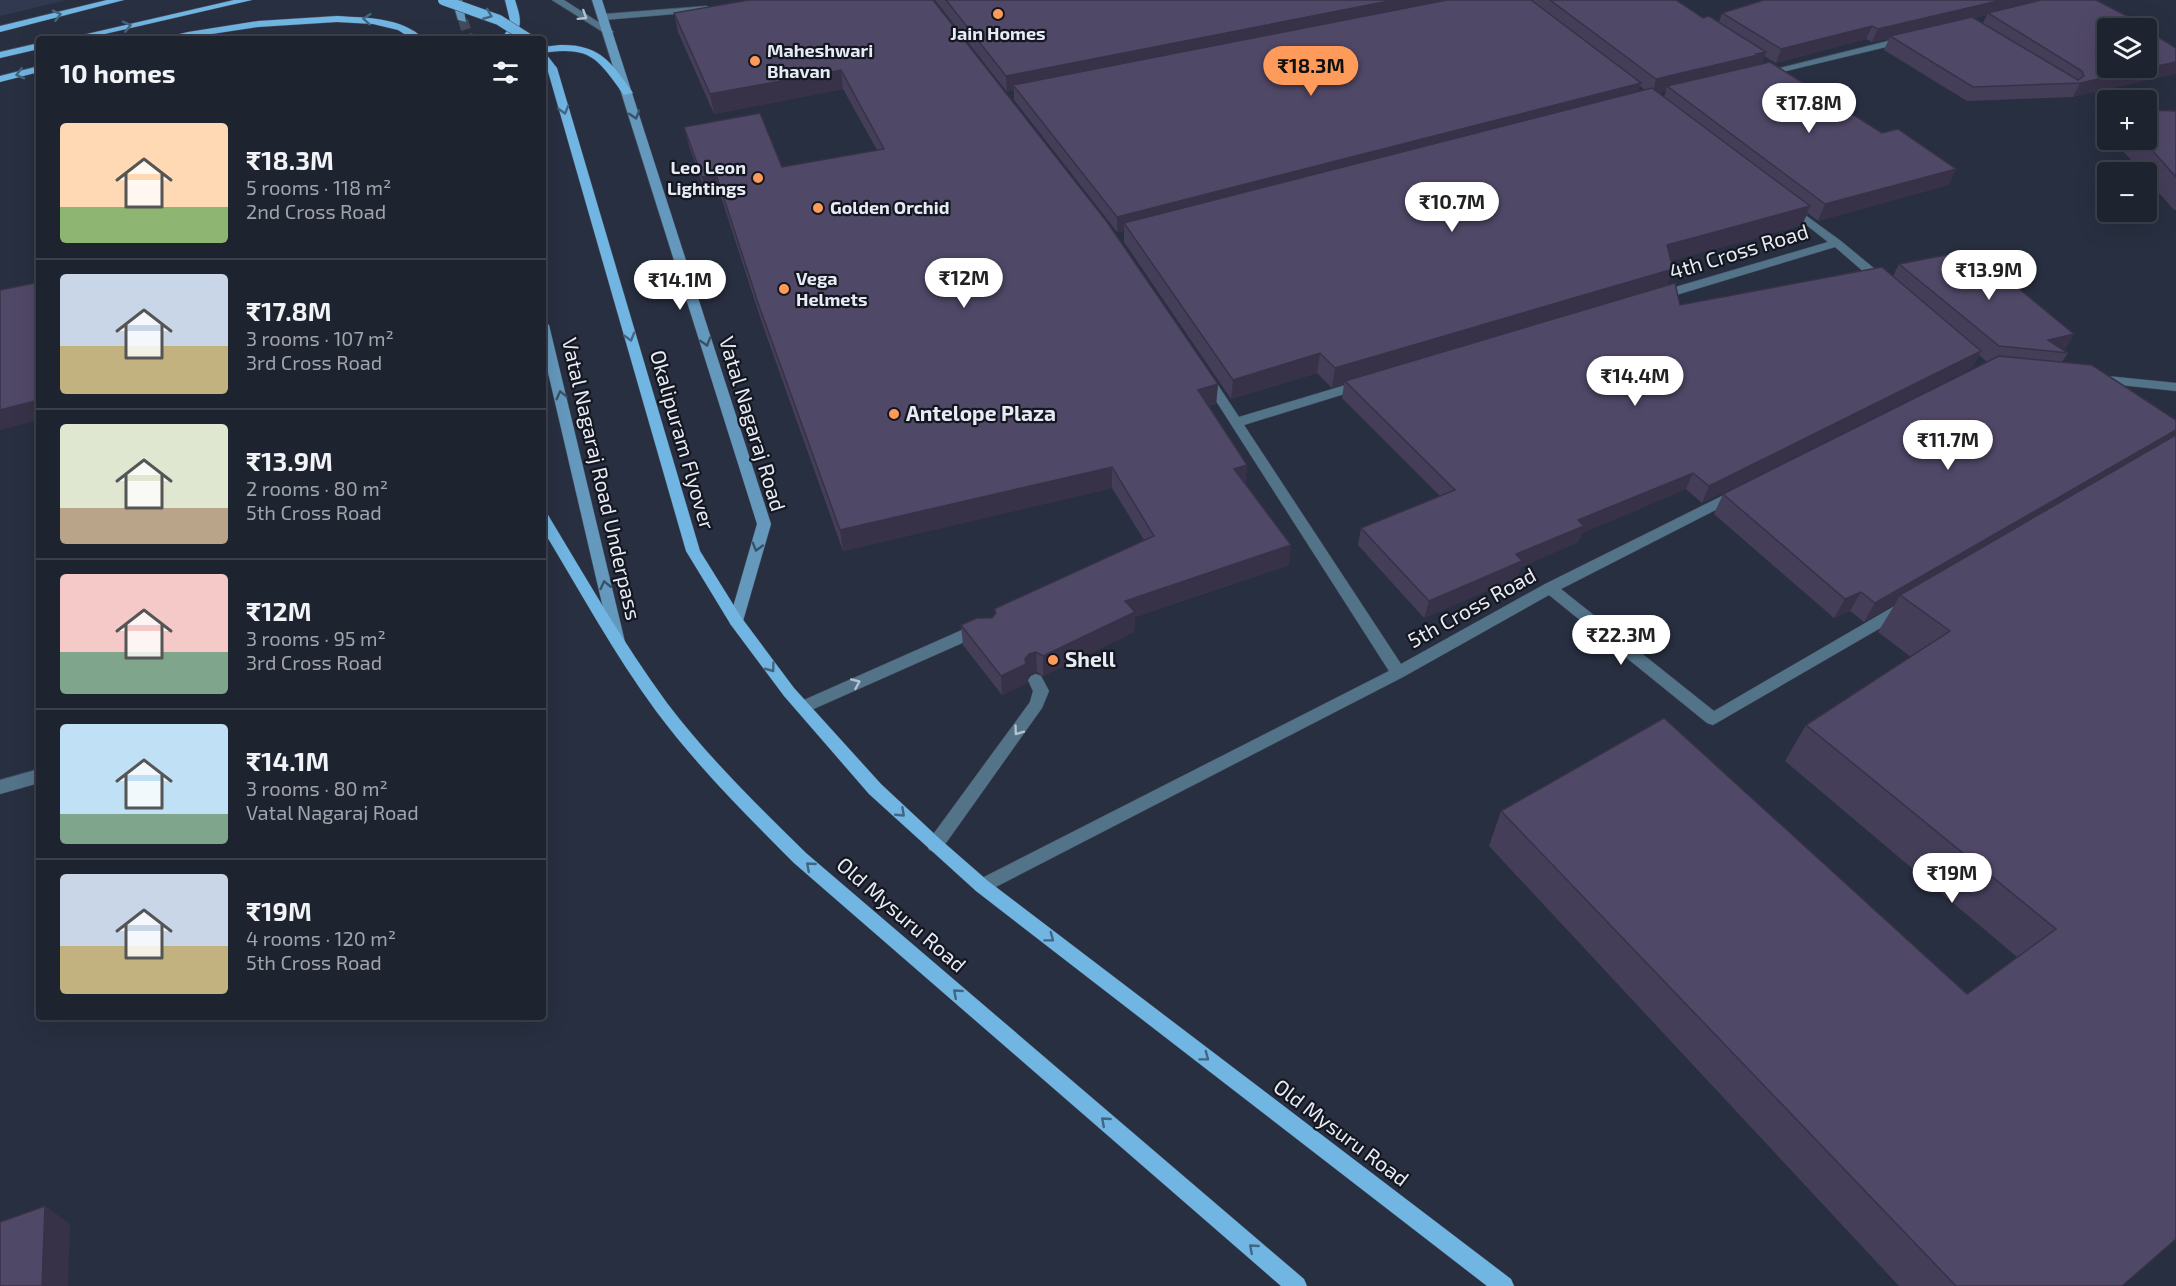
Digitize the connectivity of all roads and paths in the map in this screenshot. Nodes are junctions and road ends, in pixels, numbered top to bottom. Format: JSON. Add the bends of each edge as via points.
{"nodes":[{"id":1,"x":119,"y":0,"type":"edge"},
{"id":2,"x":247,"y":0,"type":"edge"},
{"id":3,"x":443,"y":0,"type":"edge"},
{"id":4,"x":457,"y":0,"type":"edge"},
{"id":5,"x":510,"y":0,"type":"edge"},
{"id":6,"x":557,"y":0,"type":"edge"},
{"id":7,"x":597,"y":0,"type":"edge"},
{"id":8,"x":718,"y":8,"type":"edge"},
{"id":9,"x":604,"y":17,"type":"junction"},
{"id":10,"x":463,"y":20,"type":"tunnel mouth"},
{"id":11,"x":0,"y":29,"type":"edge"},
{"id":12,"x":609,"y":32,"type":"junction"},
{"id":13,"x":416,"y":35,"type":"edge"},
{"id":14,"x":84,"y":36,"type":"edge"},
{"id":15,"x":180,"y":36,"type":"edge"},
{"id":16,"x":510,"y":36,"type":"edge"},
{"id":17,"x":525,"y":36,"type":"edge"},
{"id":18,"x":1911,"y":38,"type":"edge"},
{"id":19,"x":36,"y":47,"type":"edge"},
{"id":20,"x":546,"y":49,"type":"edge"},
{"id":21,"x":0,"y":55,"type":"edge"},
{"id":22,"x":546,"y":60,"type":"edge"},
{"id":23,"x":1766,"y":64,"type":"edge"},
{"id":24,"x":36,"y":70,"type":"edge"},
{"id":25,"x":1776,"y":70,"type":"junction"},
{"id":26,"x":1753,"y":76,"type":"edge"},
{"id":27,"x":0,"y":79,"type":"edge"},
{"id":28,"x":628,"y":93,"type":"junction"},
{"id":29,"x":1782,"y":201,"type":"edge"},
{"id":30,"x":1837,"y":243,"type":"junction"},
{"id":31,"x":1889,"y":287,"type":"edge"},
{"id":32,"x":1645,"y":300,"type":"edge"},
{"id":33,"x":546,"y":338,"type":"edge"},
{"id":34,"x":1198,"y":364,"type":"edge"},
{"id":35,"x":2086,"y":378,"type":"edge"},
{"id":36,"x":1373,"y":381,"type":"edge"},
{"id":37,"x":2176,"y":387,"type":"edge"},
{"id":38,"x":1238,"y":422,"type":"junction"},
{"id":39,"x":1752,"y":486,"type":"edge"},
{"id":40,"x":546,"y":523,"type":"edge"},
{"id":41,"x":1550,"y":588,"type":"junction"},
{"id":42,"x":1919,"y":598,"type":"edge"},
{"id":43,"x":736,"y":621,"type":"junction"},
{"id":44,"x":988,"y":632,"type":"edge"},
{"id":45,"x":618,"y":642,"type":"junction"},
{"id":46,"x":1398,"y":673,"type":"junction"},
{"id":47,"x":1036,"y":680,"type":"edge"},
{"id":48,"x":802,"y":707,"type":"junction"},
{"id":49,"x":36,"y":777,"type":"edge"},
{"id":50,"x":0,"y":787,"type":"edge"},
{"id":51,"x":935,"y":845,"type":"junction"},
{"id":52,"x":982,"y":886,"type":"junction"},
{"id":53,"x":1297,"y":1286,"type":"edge"},
{"id":54,"x":1504,"y":1286,"type":"edge"}],
"edges":[{"from":11,"to":1,"type":"main road","one_way":true},
{"from":14,"to":2,"type":"main road","one_way":true},
{"from":3,"to":17,"type":"main road","one_way":true,"bridge":true,"via":[[485,13]]},
{"from":4,"to":10,"type":"main road"},
{"from":5,"to":16,"type":"main road","via":[[517,23]]},
{"from":6,"to":12,"type":"street","one_way":true},
{"from":7,"to":9,"type":"main road","name":"Vatal Nagaraj Road"},
{"from":8,"to":9,"type":"street"},
{"from":9,"to":12,"type":"main road","name":"Vatal Nagaraj Road"},
{"from":12,"to":28,"type":"main road","name":"Vatal Nagaraj Road"},
{"from":13,"to":15,"type":"main road","one_way":true,"via":[[388,21],[338,18],[246,24]]},
{"from":18,"to":25,"type":"street"},
{"from":19,"to":21,"type":"main road"},
{"from":20,"to":28,"type":"main road","via":[[565,46],[587,49],[607,65]]},
{"from":22,"to":43,"type":"main road","name":"Okalipuram Flyover","one_way":true,"via":[[552,68],[693,551]]},
{"from":23,"to":25,"type":"street"},
{"from":24,"to":27,"type":"main road","one_way":true},
{"from":25,"to":26,"type":"street"},
{"from":28,"to":43,"type":"main road","name":"Vatal Nagaraj Road","one_way":true,"via":[[764,524]]},
{"from":29,"to":30,"type":"street"},
{"from":30,"to":31,"type":"street"},
{"from":30,"to":32,"type":"street","name":"4th Cross Road"},
{"from":45,"to":33,"type":"main road","name":"Vatal Nagaraj Road Underpass","one_way":true},
{"from":34,"to":38,"type":"street"},
{"from":35,"to":37,"type":"street"},
{"from":36,"to":38,"type":"street"},
{"from":38,"to":46,"type":"street"},
{"from":39,"to":41,"type":"street","name":"5th Cross Road"},
{"from":40,"to":45,"type":"main road","name":"Old Mysuru Road"},
{"from":41,"to":42,"type":"street","via":[[1713,719]]},
{"from":41,"to":46,"type":"street","name":"5th Cross Road"},
{"from":43,"to":48,"type":"main road","name":"Old Mysuru Road","one_way":true},
{"from":48,"to":44,"type":"street","one_way":true,"via":[[976,630]]},
{"from":53,"to":45,"type":"main road","name":"Old Mysuru Road","one_way":true,"via":[[800,858],[724,783],[662,707]]},
{"from":46,"to":52,"type":"street","name":"5th Cross Road"},
{"from":47,"to":51,"type":"street","one_way":true,"via":[[1041,691],[1038,704]]},
{"from":48,"to":51,"type":"main road","name":"Old Mysuru Road","one_way":true,"via":[[875,789]]},
{"from":49,"to":50,"type":"street"},
{"from":51,"to":52,"type":"main road","name":"Old Mysuru Road"},
{"from":52,"to":54,"type":"main road","name":"Old Mysuru Road","one_way":true}]}
